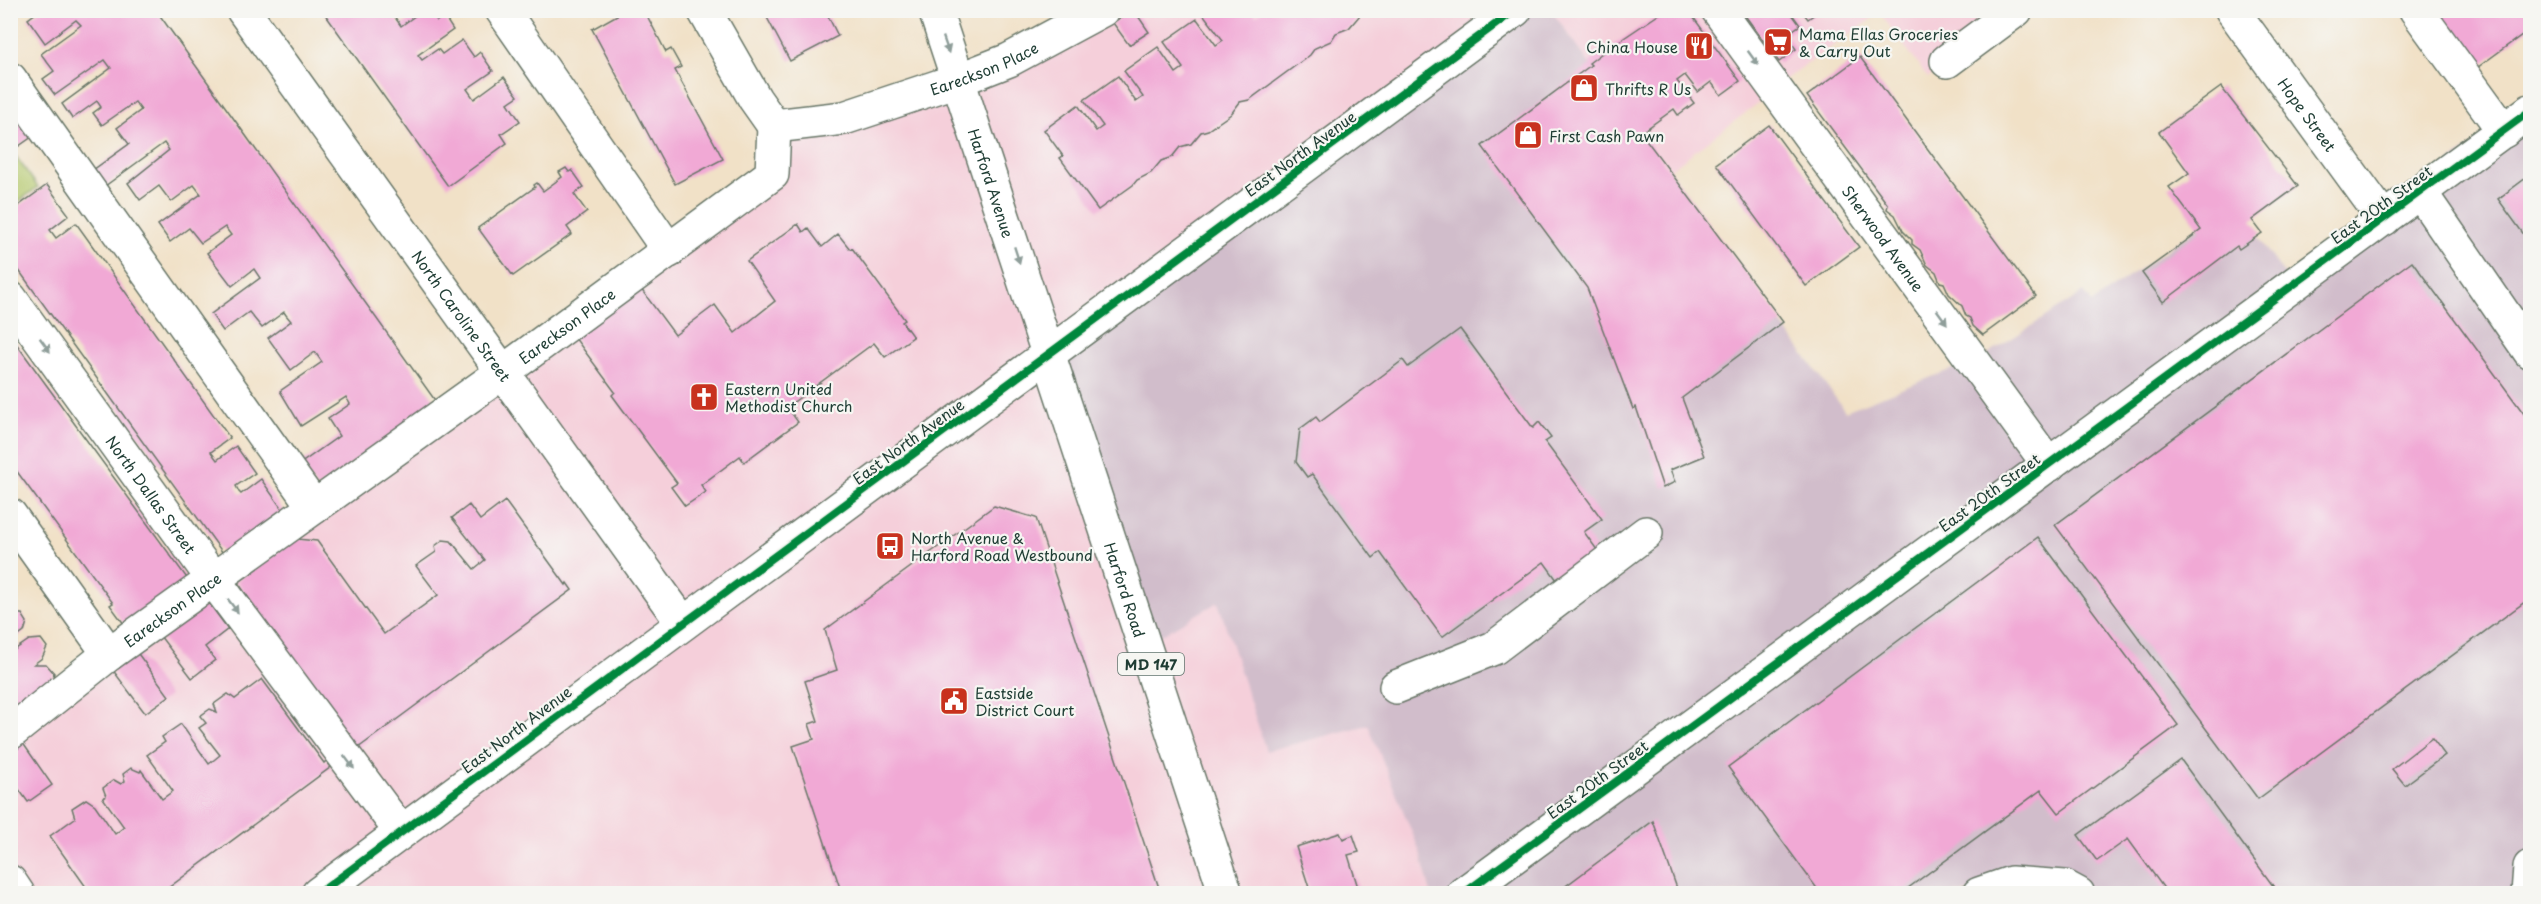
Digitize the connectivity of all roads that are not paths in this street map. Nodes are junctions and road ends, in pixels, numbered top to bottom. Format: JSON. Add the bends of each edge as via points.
{"nodes":[{"id":1,"x":243,"y":10,"type":"edge"},
{"id":2,"x":502,"y":10,"type":"edge"},
{"id":3,"x":704,"y":10,"type":"edge"},
{"id":4,"x":934,"y":10,"type":"edge"},
{"id":5,"x":1102,"y":10,"type":"edge"},
{"id":6,"x":1515,"y":10,"type":"edge"},
{"id":7,"x":1718,"y":10,"type":"edge"},
{"id":8,"x":2016,"y":10,"type":"edge"},
{"id":9,"x":2232,"y":10,"type":"edge"},
{"id":10,"x":2416,"y":10,"type":"edge"},
{"id":11,"x":1947,"y":61,"type":"dead end"},
{"id":12,"x":10,"y":79,"type":"edge"},
{"id":13,"x":958,"y":80,"type":"junction"},
{"id":14,"x":2530,"y":111,"type":"edge"},
{"id":15,"x":774,"y":126,"type":"junction"},
{"id":16,"x":2504,"y":131,"type":"junction"},
{"id":17,"x":2420,"y":192,"type":"junction"},
{"id":18,"x":2384,"y":219,"type":"junction"},
{"id":19,"x":669,"y":251,"type":"junction"},
{"id":20,"x":10,"y":298,"type":"edge"},
{"id":21,"x":2530,"y":352,"type":"edge"},
{"id":22,"x":1050,"y":355,"type":"junction"},
{"id":23,"x":503,"y":372,"type":"junction"},
{"id":24,"x":2049,"y":465,"type":"junction"},
{"id":25,"x":314,"y":507,"type":"junction"},
{"id":26,"x":10,"y":514,"type":"edge"},
{"id":27,"x":1646,"y":533,"type":"dead end"},
{"id":28,"x":213,"y":579,"type":"junction"},
{"id":29,"x":682,"y":622,"type":"junction"},
{"id":30,"x":109,"y":654,"type":"junction"},
{"id":31,"x":1396,"y":687,"type":"dead end"},
{"id":32,"x":10,"y":733,"type":"edge"},
{"id":33,"x":401,"y":831,"type":"junction"},
{"id":34,"x":2530,"y":867,"type":"edge"},
{"id":35,"x":10,"y":882,"type":"edge"},
{"id":36,"x":18,"y":894,"type":"edge"},
{"id":37,"x":318,"y":894,"type":"edge"},
{"id":38,"x":1227,"y":894,"type":"edge"},
{"id":39,"x":1463,"y":894,"type":"edge"},
{"id":40,"x":1979,"y":894,"type":"edge"},
{"id":41,"x":2078,"y":894,"type":"edge"},
{"id":42,"x":2528,"y":894,"type":"edge"}],
"edges":[{"from":1,"to":23,"type":"street","name":"North Caroline Street"},
{"from":2,"to":19,"type":"street"},
{"from":3,"to":15,"type":"street"},
{"from":4,"to":13,"type":"street","name":"Harford Avenue","one_way":true},
{"from":5,"to":13,"type":"street","name":"Eareckson Place","via":[[1009,60]]},
{"from":6,"to":22,"type":"street","name":"East North Avenue"},
{"from":7,"to":24,"type":"street","name":"Sherwood Avenue","one_way":true},
{"from":8,"to":11,"type":"street"},
{"from":9,"to":18,"type":"street","name":"Hope Street"},
{"from":10,"to":16,"type":"street"},
{"from":12,"to":25,"type":"street"},
{"from":13,"to":15,"type":"street","name":"Eareckson Place","via":[[844,118]]},
{"from":13,"to":22,"type":"street","name":"Harford Avenue","one_way":true},
{"from":14,"to":16,"type":"street","name":"East 20th Street"},
{"from":15,"to":19,"type":"street","name":"Eareckson Place","via":[[772,174]]},
{"from":16,"to":17,"type":"street","name":"East 20th Street"},
{"from":17,"to":18,"type":"street","name":"East 20th Street"},
{"from":17,"to":21,"type":"street"},
{"from":18,"to":24,"type":"street","name":"East 20th Street"},
{"from":19,"to":23,"type":"street","name":"Eareckson Place"},
{"from":20,"to":28,"type":"street","name":"North Dallas Street","one_way":true},
{"from":22,"to":29,"type":"street","name":"East North Avenue"},
{"from":22,"to":38,"type":"street","name":"Harford Road","number":"MD 147"},
{"from":23,"to":25,"type":"street","name":"Eareckson Place"},
{"from":23,"to":29,"type":"street","name":"North Caroline Street"},
{"from":24,"to":39,"type":"street","name":"East 20th Street"},
{"from":25,"to":28,"type":"street","name":"Eareckson Place"},
{"from":26,"to":30,"type":"street"},
{"from":27,"to":31,"type":"street","via":[[1494,648]]},
{"from":28,"to":30,"type":"street","name":"Eareckson Place"},
{"from":28,"to":33,"type":"street","name":"North Dallas Street","one_way":true},
{"from":29,"to":33,"type":"street","name":"East North Avenue"},
{"from":30,"to":32,"type":"street","name":"Eareckson Place"},
{"from":33,"to":37,"type":"street","name":"East North Avenue"},
{"from":34,"to":42,"type":"street"},
{"from":35,"to":36,"type":"street"},
{"from":40,"to":41,"type":"street","via":[[2011,883],[2065,887]]}]}
